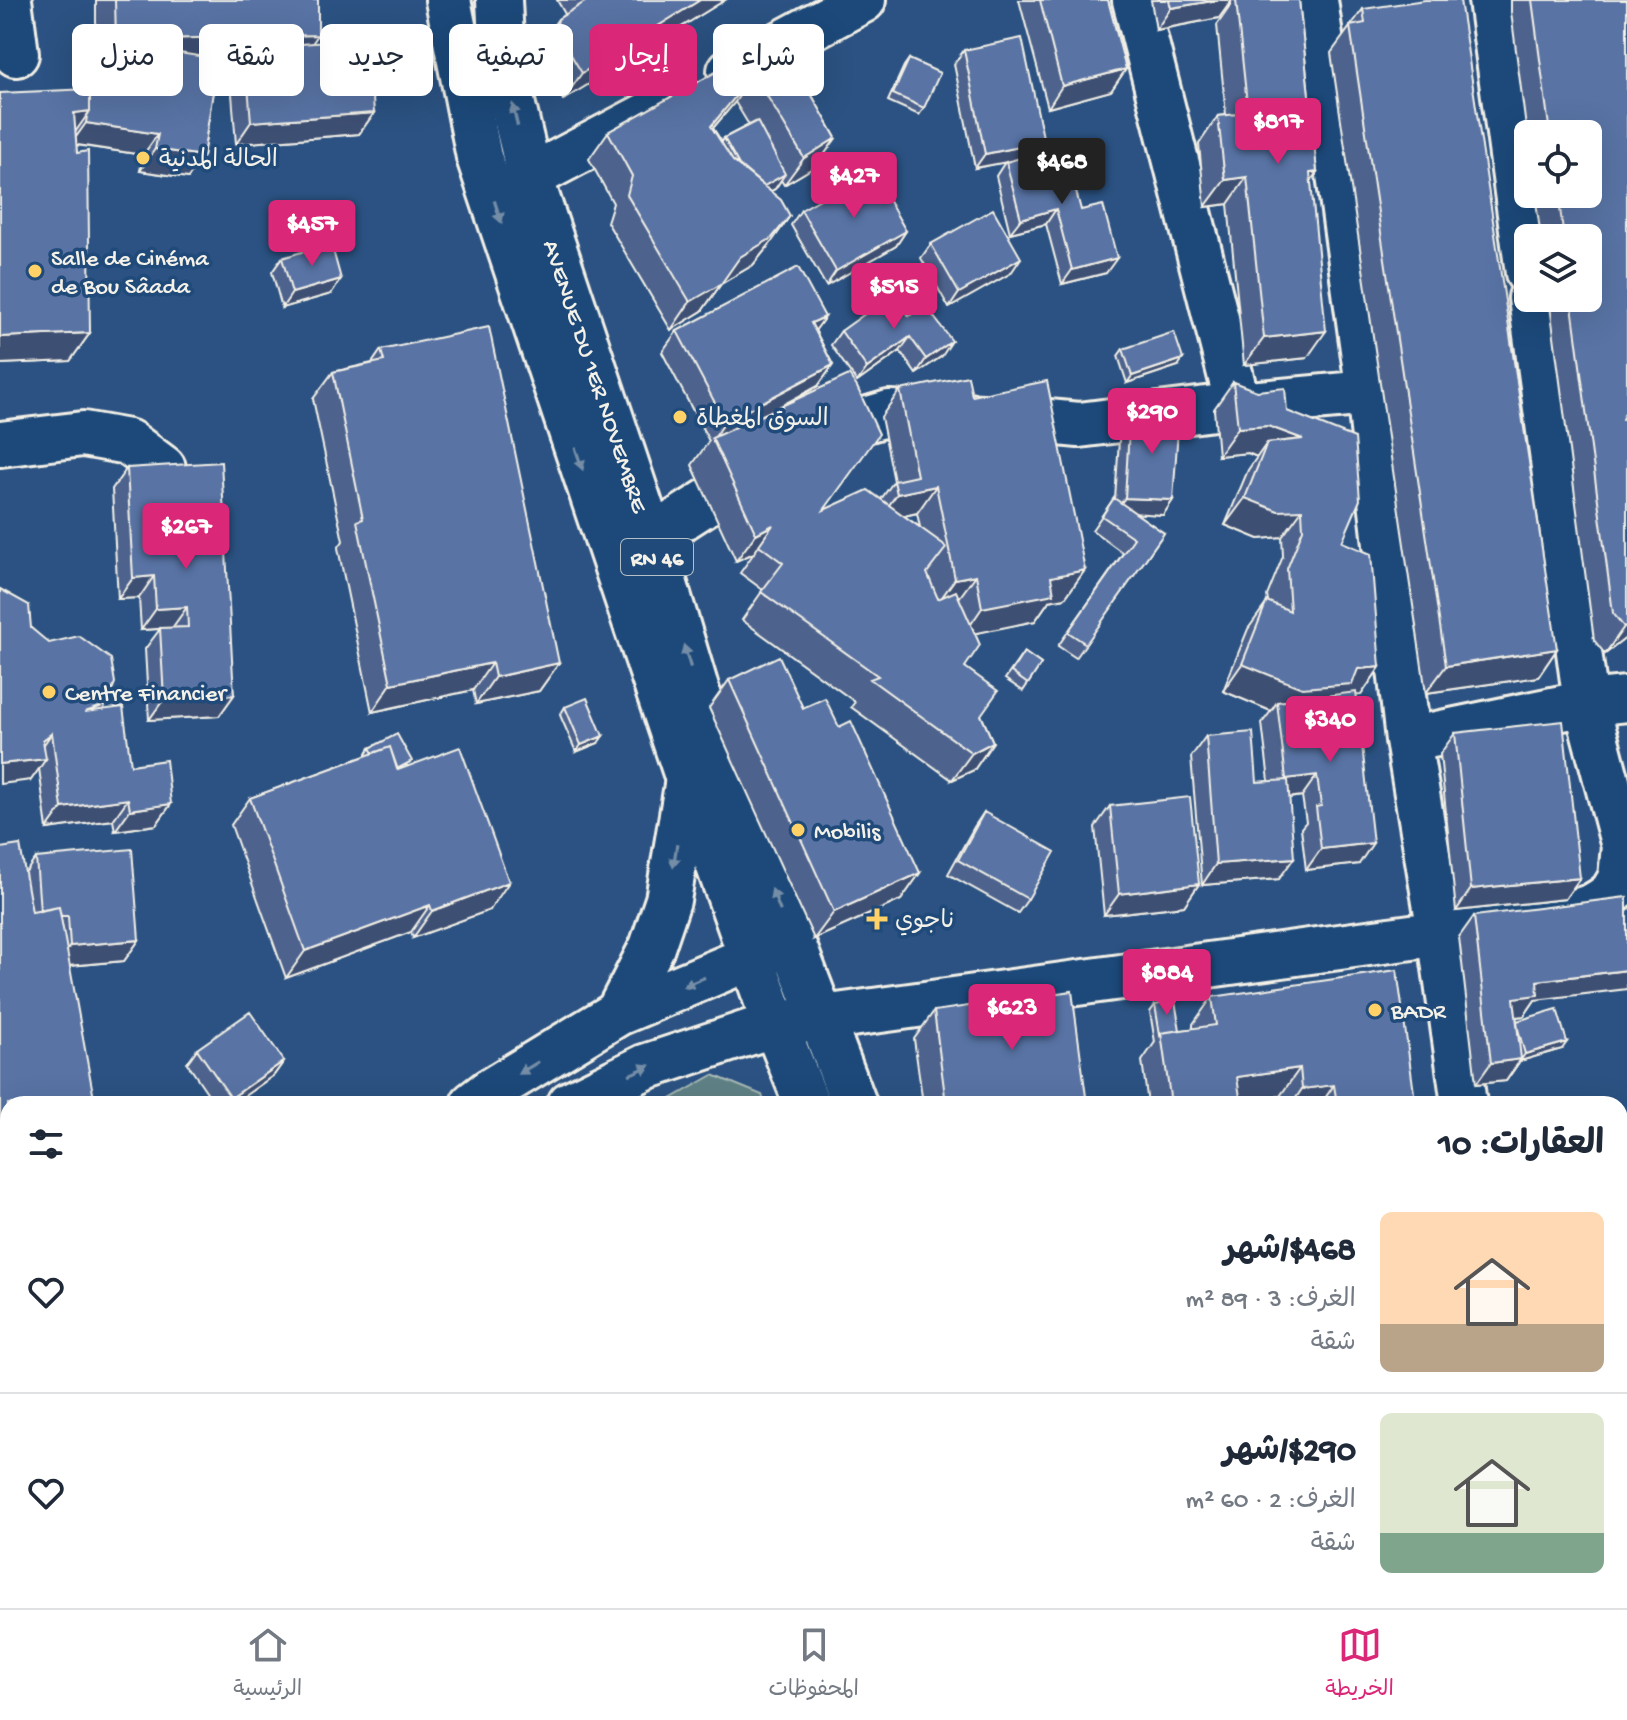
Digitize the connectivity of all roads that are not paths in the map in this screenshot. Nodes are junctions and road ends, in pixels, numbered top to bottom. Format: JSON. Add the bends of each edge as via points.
{"nodes":[{"id":1,"x":9,"y":0,"type":"edge"},
{"id":2,"x":448,"y":0,"type":"edge"},
{"id":3,"x":499,"y":0,"type":"edge"},
{"id":4,"x":863,"y":0,"type":"edge"},
{"id":5,"x":1135,"y":0,"type":"edge"},
{"id":6,"x":1315,"y":0,"type":"edge"},
{"id":7,"x":1491,"y":0,"type":"edge"},
{"id":8,"x":16,"y":54,"type":"dead end"},
{"id":9,"x":530,"y":177,"type":"junction"},
{"id":10,"x":1521,"y":224,"type":"edge"},
{"id":11,"x":1534,"y":312,"type":"edge"},
{"id":12,"x":1369,"y":393,"type":"junction"},
{"id":13,"x":1238,"y":405,"type":"junction"},
{"id":14,"x":0,"y":444,"type":"edge"},
{"id":15,"x":163,"y":468,"type":"edge"},
{"id":16,"x":651,"y":538,"type":"junction"},
{"id":17,"x":1606,"y":701,"type":"edge"},
{"id":18,"x":1408,"y":740,"type":"junction"},
{"id":19,"x":688,"y":779,"type":"junction"},
{"id":20,"x":1440,"y":932,"type":"junction"},
{"id":21,"x":772,"y":950,"type":"junction"},
{"id":22,"x":618,"y":1013,"type":"junction"},
{"id":23,"x":820,"y":1017,"type":"junction"},
{"id":24,"x":775,"y":1024,"type":"junction"},
{"id":25,"x":483,"y":1096,"type":"edge"},
{"id":26,"x":586,"y":1096,"type":"edge"},
{"id":27,"x":804,"y":1096,"type":"edge"},
{"id":28,"x":851,"y":1096,"type":"edge"},
{"id":29,"x":1463,"y":1096,"type":"edge"}],
"edges":[{"from":1,"to":8,"type":"street"},
{"from":2,"to":19,"type":"street","name":"AVENUE DU 1ER NOVEMBRE","number":"RN 46","one_way":true,"via":[[479,157]]},
{"from":9,"to":3,"type":"street","name":"AVENUE DU 1ER NOVEMBRE","number":"RN 46","one_way":true,"via":[[502,60]]},
{"from":4,"to":9,"type":"street"},
{"from":5,"to":13,"type":"street"},
{"from":6,"to":12,"type":"street"},
{"from":7,"to":10,"type":"street"},
{"from":9,"to":16,"type":"street","name":"AVENUE DU 1ER NOVEMBRE","number":"RN 46"},
{"from":11,"to":17,"type":"street"},
{"from":12,"to":13,"type":"street"},
{"from":12,"to":18,"type":"street"},
{"from":13,"to":16,"type":"street","via":[[1079,425],[889,413],[842,427],[735,484]]},
{"from":14,"to":15,"type":"street","via":[[83,434],[128,442]]},
{"from":21,"to":16,"type":"street","name":"AVENUE DU 1ER NOVEMBRE","number":"RN 46","one_way":true},
{"from":17,"to":18,"type":"street"},
{"from":17,"to":20,"type":"street","via":[[1624,846],[1618,886],[1603,900],[1573,913]]},
{"from":18,"to":20,"type":"street"},
{"from":19,"to":21,"type":"street","name":"AVENUE DU 1ER NOVEMBRE","number":"RN 46"},
{"from":19,"to":22,"type":"street","one_way":true,"via":[[668,900],[652,947]]},
{"from":20,"to":23,"type":"street"},
{"from":20,"to":29,"type":"street"},
{"from":21,"to":22,"type":"street","one_way":true},
{"from":21,"to":23,"type":"street","name":"AVENUE DU 1ER NOVEMBRE","number":"RN 46"},
{"from":21,"to":24,"type":"street","name":"AVENUE DU 1ER NOVEMBRE","number":"RN 46"},
{"from":22,"to":25,"type":"street","one_way":true},
{"from":23,"to":24,"type":"street"},
{"from":23,"to":28,"type":"street","name":"AVENUE DU 1ER NOVEMBRE","number":"RN 46"},
{"from":26,"to":24,"type":"street","one_way":true,"via":[[645,1067]]},
{"from":24,"to":27,"type":"street","name":"AVENUE DU 1ER NOVEMBRE","number":"RN 46"}]}
